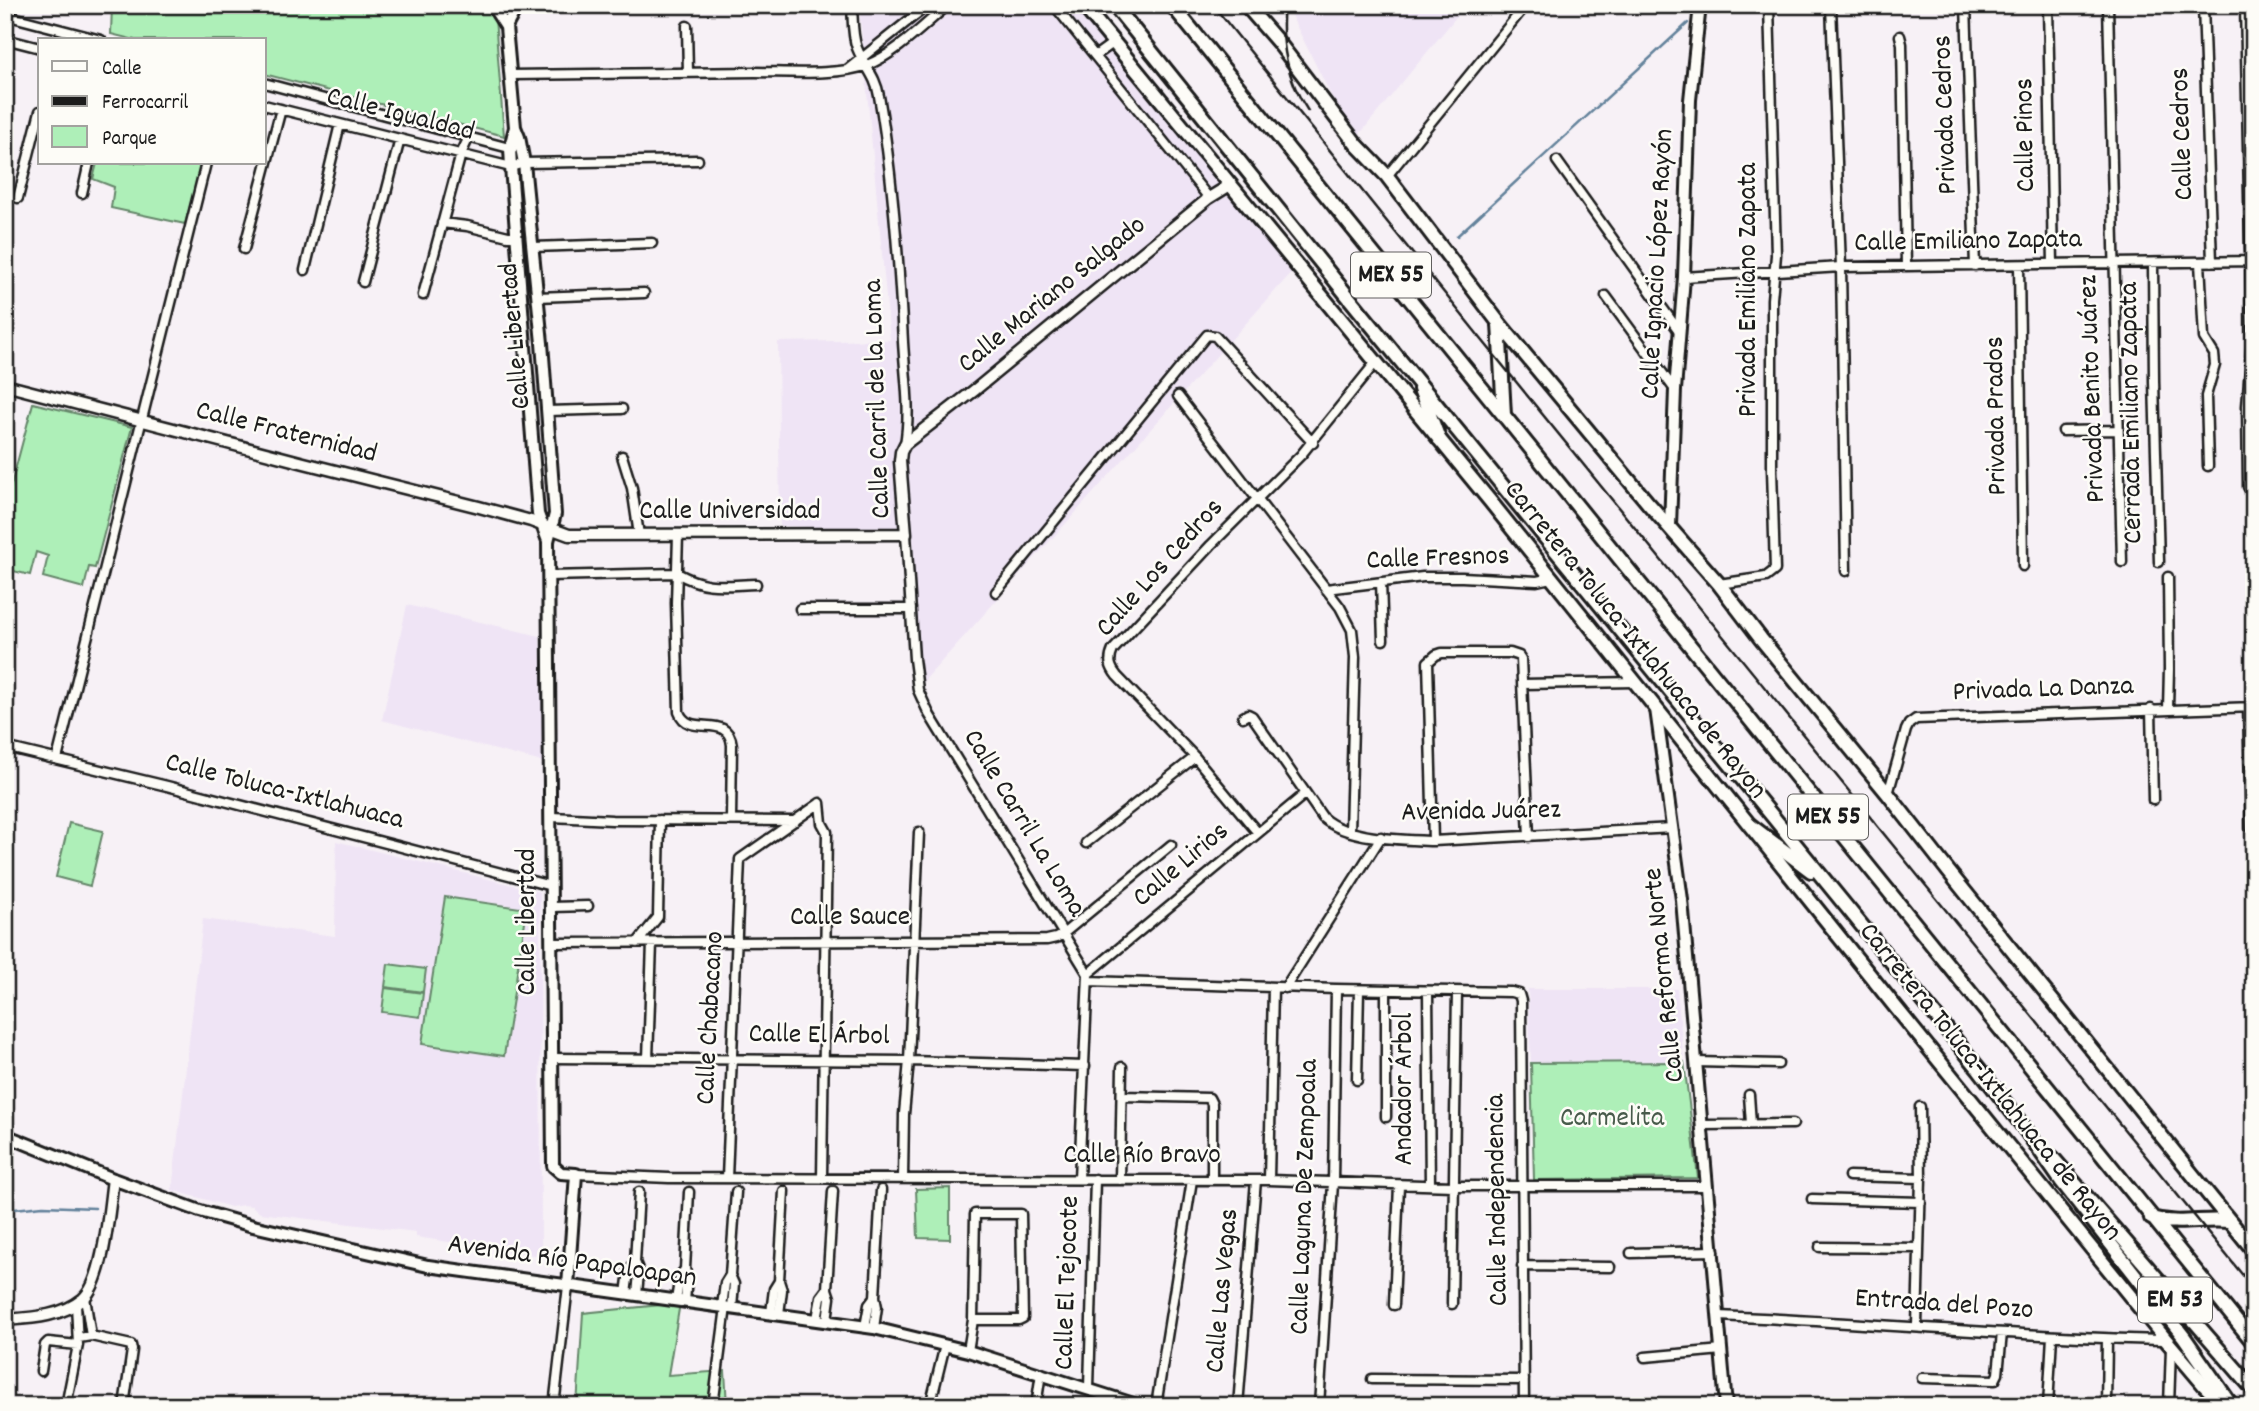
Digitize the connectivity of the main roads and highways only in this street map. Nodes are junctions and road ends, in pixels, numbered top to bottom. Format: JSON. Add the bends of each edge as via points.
{"nodes":[{"id":1,"x":496,"y":5,"type":"edge"},
{"id":2,"x":1083,"y":5,"type":"edge"},
{"id":3,"x":1114,"y":5,"type":"edge"},
{"id":4,"x":1172,"y":5,"type":"edge"},
{"id":5,"x":1246,"y":5,"type":"edge"},
{"id":6,"x":1699,"y":5,"type":"edge"},
{"id":7,"x":515,"y":6,"type":"edge"},
{"id":8,"x":506,"y":27,"type":"junction"},
{"id":9,"x":515,"y":127,"type":"junction"},
{"id":10,"x":1499,"y":323,"type":"junction"},
{"id":11,"x":1416,"y":379,"type":"junction"},
{"id":12,"x":1504,"y":416,"type":"junction"},
{"id":13,"x":1439,"y":439,"type":"junction"},
{"id":14,"x":1670,"y":526,"type":"junction"},
{"id":15,"x":549,"y":528,"type":"junction"},
{"id":16,"x":1656,"y":708,"type":"junction"},
{"id":17,"x":1750,"y":825,"type":"junction"},
{"id":18,"x":1828,"y":884,"type":"junction"},
{"id":19,"x":2023,"y":1126,"type":"junction"},
{"id":20,"x":5,"y":1135,"type":"edge"},
{"id":21,"x":2151,"y":1218,"type":"junction"},
{"id":22,"x":2229,"y":1221,"type":"junction"},
{"id":23,"x":2254,"y":1251,"type":"edge"},
{"id":24,"x":568,"y":1286,"type":"junction"},
{"id":25,"x":2254,"y":1343,"type":"edge"},
{"id":26,"x":2254,"y":1390,"type":"edge"},
{"id":27,"x":1124,"y":1403,"type":"edge"},
{"id":28,"x":1140,"y":1406,"type":"edge"},
{"id":29,"x":1726,"y":1406,"type":"edge"},
{"id":30,"x":2225,"y":1406,"type":"edge"},
{"id":31,"x":2232,"y":1406,"type":"edge"}],
"edges":[{"from":1,"to":8,"type":"main road","name":"Calle Libertad"},
{"from":2,"to":13,"type":"main road","name":"Carretera Toluca-Ixtlahuaca de Rayon"},
{"from":3,"to":11,"type":"main road","name":"Carretera Toluca-Ixtlahuaca de Rayon","number":"MEX 55"},
{"from":4,"to":12,"type":"main road","name":"Carretera Toluca-Ixtlahuaca de Rayon","number":"MEX 55"},
{"from":5,"to":10,"type":"main road","via":[[1387,176]]},
{"from":6,"to":14,"type":"main road","name":"Calle Ignacio López Rayón","via":[[1690,100]]},
{"from":7,"to":8,"type":"main road","name":"Calle Libertad"},
{"from":8,"to":9,"type":"main road","name":"Calle Libertad"},
{"from":9,"to":15,"type":"main road","name":"Calle Libertad","via":[[524,157],[547,411],[555,514]]},
{"from":9,"to":15,"type":"main road","name":"Calle Libertad","via":[[511,167],[538,514]]},
{"from":10,"to":12,"type":"main road"},
{"from":10,"to":14,"type":"main road"},
{"from":11,"to":13,"type":"main road"},
{"from":11,"to":18,"type":"main road","name":"Carretera Toluca-Ixtlahuaca de Rayon","number":"MEX 55"},
{"from":12,"to":21,"type":"main road","name":"Carretera Toluca-Ixtlahuaca de Rayon","number":"MEX 55"},
{"from":13,"to":16,"type":"main road","name":"Carretera Toluca-Ixtlahuaca de Rayon"},
{"from":14,"to":22,"type":"main road"},
{"from":15,"to":24,"type":"main road","name":"Calle Libertad","via":[[553,1166],[561,1174],[576,1174]]},
{"from":16,"to":17,"type":"main road","name":"Carretera Toluca-Ixtlahuaca de Rayon"},
{"from":16,"to":29,"type":"main road","name":"Calle Reforma Norte","via":[[1697,1062]]},
{"from":17,"to":18,"type":"main road"},
{"from":17,"to":30,"type":"main road","name":"Carretera Toluca-Ixtlahuaca de Rayon","via":[[2169,1344]]},
{"from":18,"to":19,"type":"main road","name":"Carretera Toluca-Ixtlahuaca de Rayon","number":"MEX 55"},
{"from":19,"to":26,"type":"main road","number":"EM 53"},
{"from":19,"to":31,"type":"main road","name":"Carretera Toluca-Ixtlahuaca de Rayon","number":"MEX 55"},
{"from":20,"to":24,"type":"main road","name":"Avenida Río Papaloapan","via":[[200,1211],[418,1264]]},
{"from":21,"to":22,"type":"main road","via":[[2174,1223]]},
{"from":21,"to":25,"type":"main road","name":"Carretera Toluca-Ixtlahuaca de Rayon","number":"MEX 55"},
{"from":22,"to":23,"type":"main road"},
{"from":24,"to":27,"type":"main road","name":"Avenida Río Papaloapan","via":[[870,1327],[968,1351]]},
{"from":27,"to":28,"type":"main road","name":"Avenida Río Papaloapan"}]}
